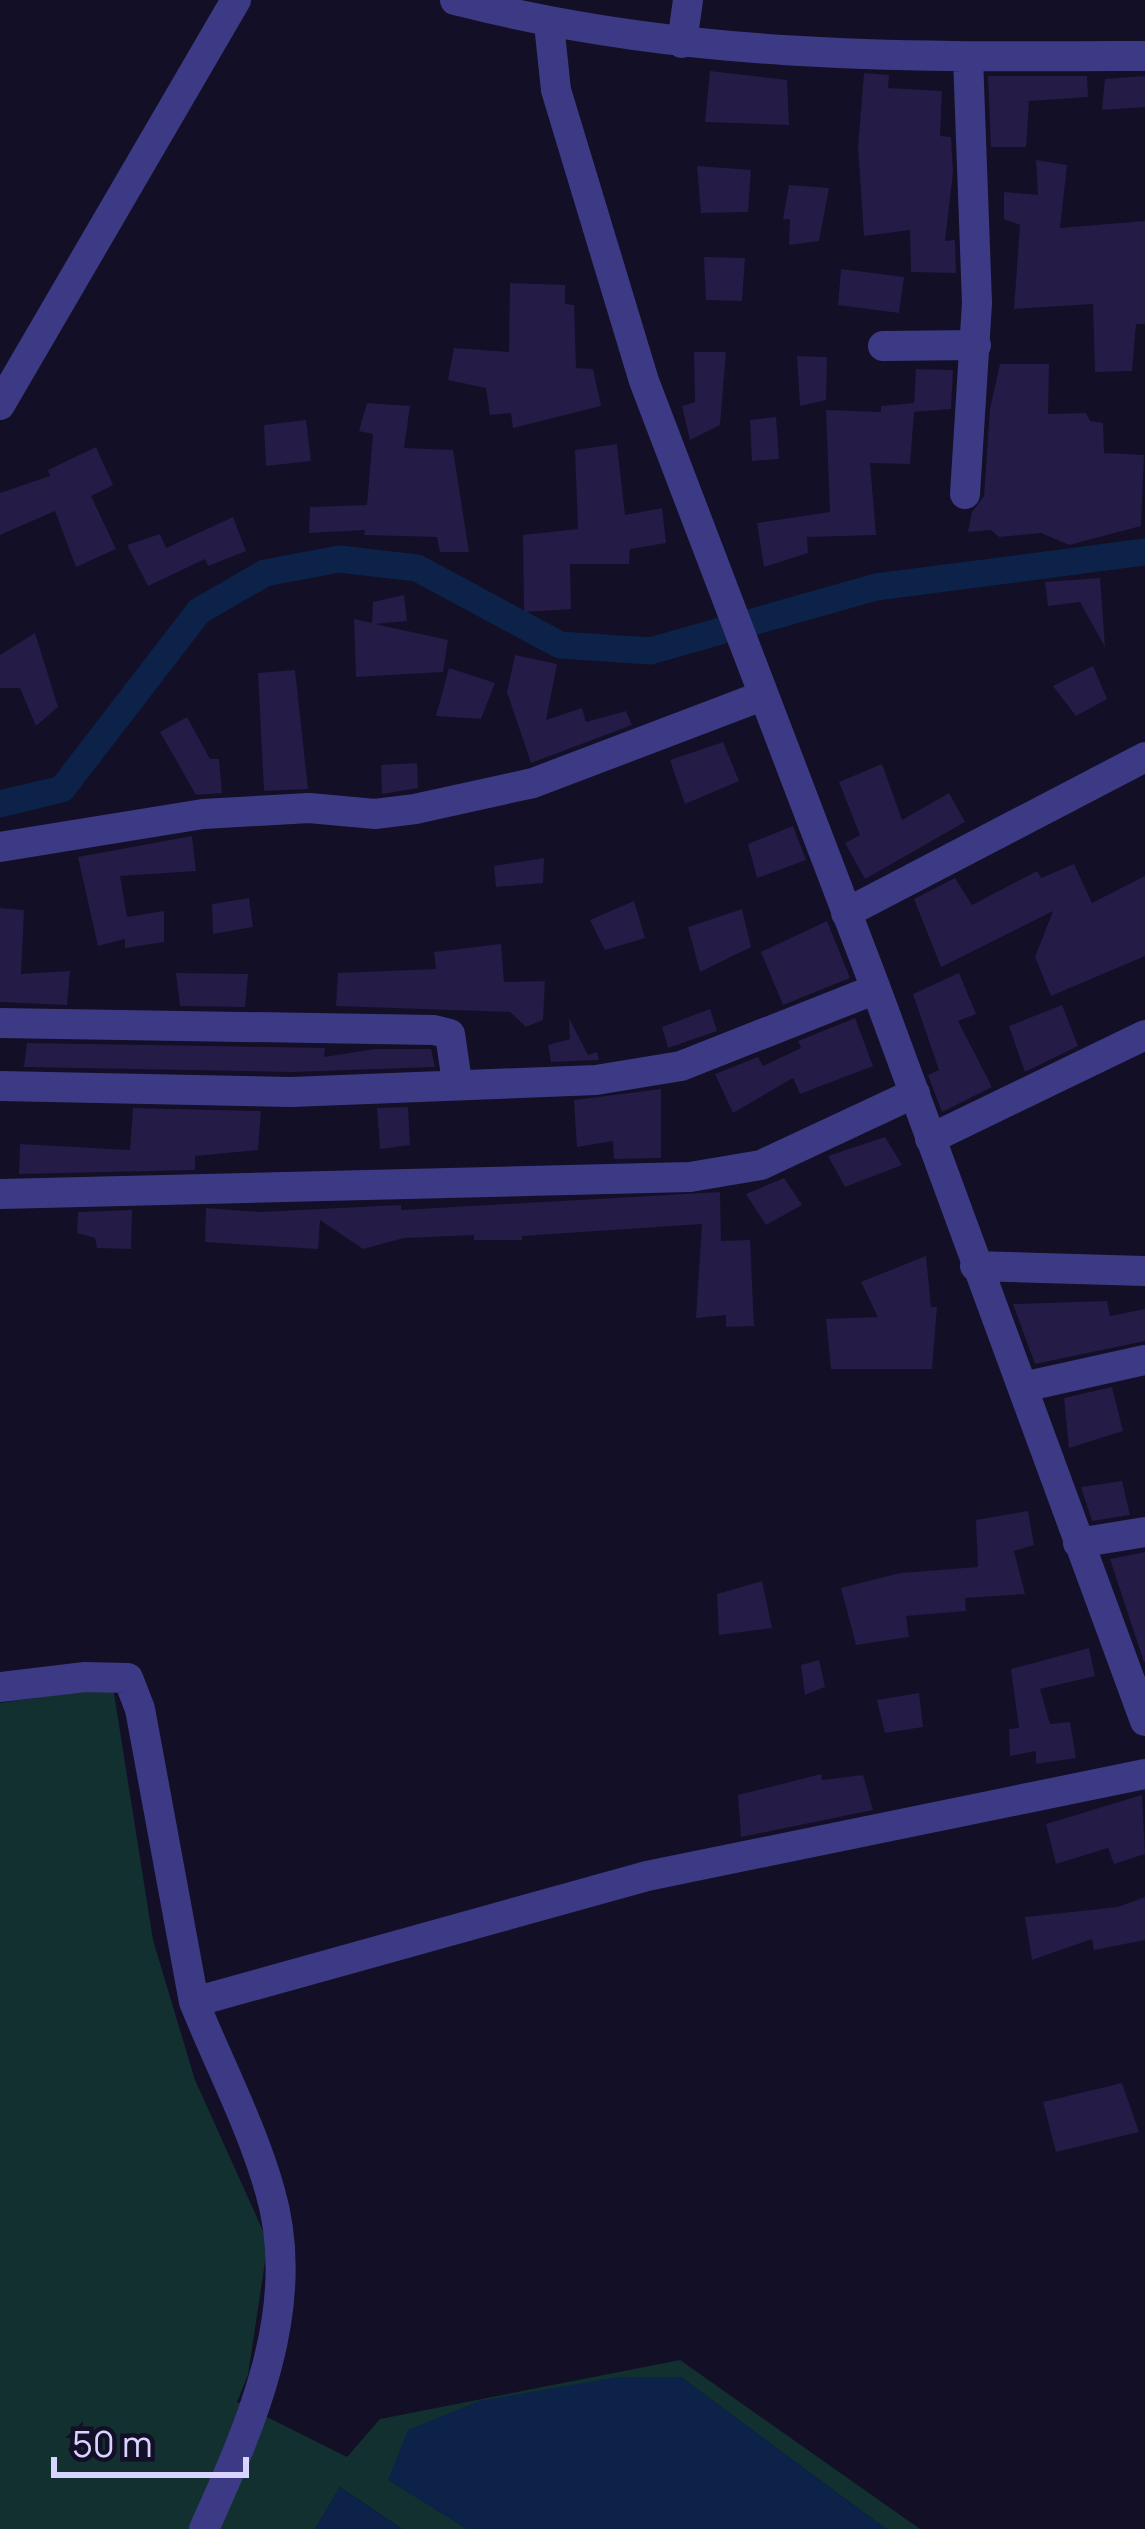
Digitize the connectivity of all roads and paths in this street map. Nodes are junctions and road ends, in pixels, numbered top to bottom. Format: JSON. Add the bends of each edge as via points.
{"nodes":[{"id":1,"x":236,"y":0,"type":"edge"},
{"id":2,"x":455,"y":0,"type":"edge"},
{"id":3,"x":688,"y":0,"type":"edge"},
{"id":4,"x":549,"y":24,"type":"junction"},
{"id":5,"x":682,"y":43,"type":"junction"},
{"id":6,"x":1145,"y":56,"type":"edge"},
{"id":7,"x":968,"y":57,"type":"junction"},
{"id":8,"x":976,"y":345,"type":"junction"},
{"id":9,"x":883,"y":346,"type":"dead end"},
{"id":10,"x":0,"y":406,"type":"edge"},
{"id":11,"x":965,"y":494,"type":"dead end"},
{"id":12,"x":761,"y":692,"type":"junction"},
{"id":13,"x":1145,"y":757,"type":"edge"},
{"id":14,"x":0,"y":847,"type":"edge"},
{"id":15,"x":847,"y":914,"type":"junction"},
{"id":16,"x":876,"y":989,"type":"junction"},
{"id":17,"x":0,"y":1023,"type":"edge"},
{"id":18,"x":1145,"y":1035,"type":"edge"},
{"id":19,"x":458,"y":1082,"type":"junction"},
{"id":20,"x":0,"y":1086,"type":"edge"},
{"id":21,"x":915,"y":1094,"type":"junction"},
{"id":22,"x":930,"y":1139,"type":"junction"},
{"id":23,"x":0,"y":1194,"type":"edge"},
{"id":24,"x":975,"y":1266,"type":"junction"},
{"id":25,"x":1145,"y":1271,"type":"edge"},
{"id":26,"x":1145,"y":1360,"type":"edge"},
{"id":27,"x":1023,"y":1387,"type":"junction"},
{"id":28,"x":1145,"y":1532,"type":"edge"},
{"id":29,"x":1078,"y":1543,"type":"junction"},
{"id":30,"x":0,"y":1688,"type":"edge"},
{"id":31,"x":1144,"y":1713,"type":"edge"},
{"id":32,"x":1145,"y":1774,"type":"edge"},
{"id":33,"x":194,"y":2002,"type":"junction"},
{"id":34,"x":204,"y":2529,"type":"edge"}],
"edges":[{"from":1,"to":10,"type":"street"},
{"from":2,"to":4,"type":"street"},
{"from":3,"to":5,"type":"street"},
{"from":4,"to":5,"type":"street"},
{"from":4,"to":12,"type":"street","via":[[556,90],[644,381]]},
{"from":5,"to":7,"type":"street","via":[[824,56]]},
{"from":6,"to":7,"type":"street"},
{"from":7,"to":8,"type":"street"},
{"from":8,"to":9,"type":"street"},
{"from":8,"to":11,"type":"street"},
{"from":12,"to":14,"type":"street","via":[[533,783],[435,805],[375,814],[202,814]]},
{"from":12,"to":15,"type":"street"},
{"from":13,"to":15,"type":"street"},
{"from":15,"to":16,"type":"street"},
{"from":16,"to":19,"type":"street","via":[[681,1066],[596,1080]]},
{"from":16,"to":21,"type":"street"},
{"from":17,"to":19,"type":"street","via":[[434,1030],[450,1034]]},
{"from":18,"to":22,"type":"street"},
{"from":19,"to":20,"type":"street","via":[[291,1092]]},
{"from":21,"to":22,"type":"street"},
{"from":21,"to":23,"type":"street","via":[[761,1165],[690,1178]]},
{"from":22,"to":24,"type":"street"},
{"from":24,"to":25,"type":"street"},
{"from":24,"to":27,"type":"street"},
{"from":26,"to":27,"type":"street"},
{"from":27,"to":29,"type":"street"},
{"from":28,"to":29,"type":"street"},
{"from":29,"to":31,"type":"street"},
{"from":30,"to":33,"type":"street","via":[[128,1678]]},
{"from":32,"to":33,"type":"street","via":[[647,1876]]},
{"from":33,"to":34,"type":"street","via":[[271,2193],[283,2286],[252,2422]]}]}
